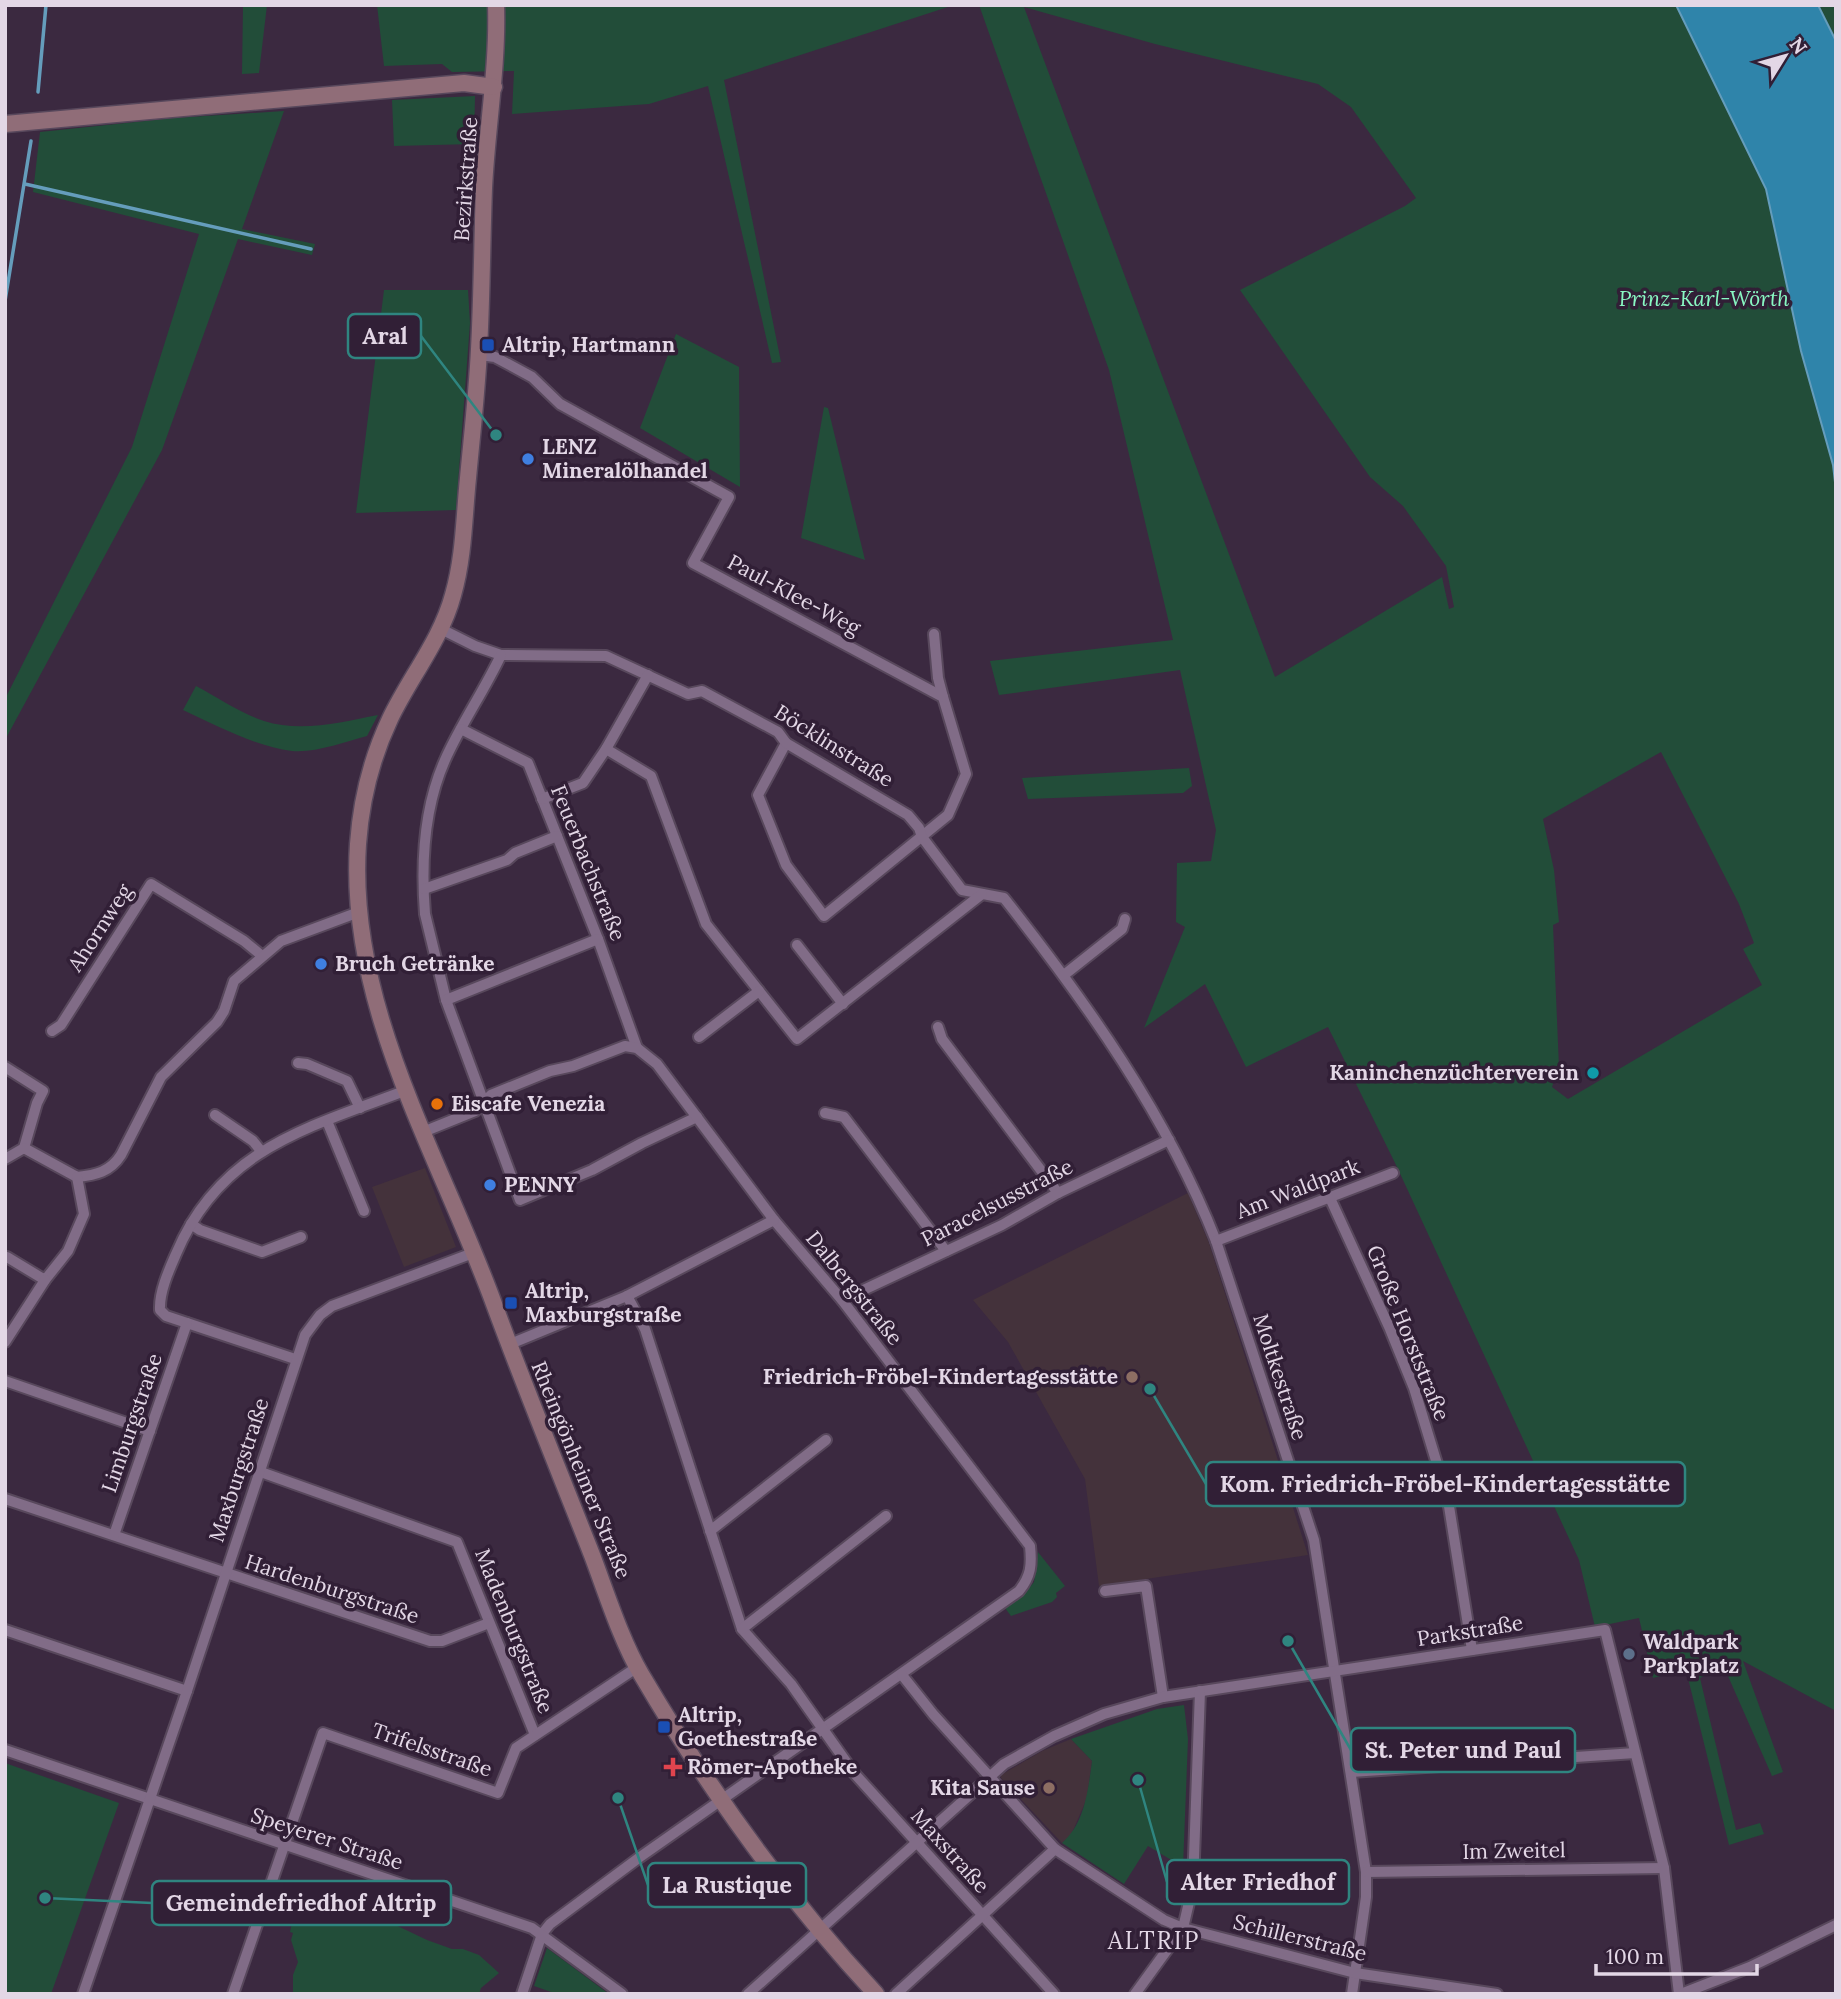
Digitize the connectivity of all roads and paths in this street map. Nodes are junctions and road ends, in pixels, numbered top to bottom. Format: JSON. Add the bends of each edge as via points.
{"nodes":[{"id":1,"x":496,"y":5,"type":"edge"},
{"id":2,"x":494,"y":87,"type":"junction"},
{"id":3,"x":5,"y":124,"type":"edge"},
{"id":4,"x":479,"y":355,"type":"junction"},
{"id":5,"x":441,"y":629,"type":"junction"},
{"id":6,"x":934,"y":634,"type":"dead end"},
{"id":7,"x":501,"y":655,"type":"junction"},
{"id":8,"x":648,"y":675,"type":"junction"},
{"id":9,"x":943,"y":697,"type":"junction"},
{"id":10,"x":461,"y":729,"type":"junction"},
{"id":11,"x":786,"y":743,"type":"junction"},
{"id":12,"x":606,"y":749,"type":"junction"},
{"id":13,"x":542,"y":799,"type":"junction"},
{"id":14,"x":557,"y":836,"type":"junction"},
{"id":15,"x":922,"y":837,"type":"junction"},
{"id":16,"x":424,"y":889,"type":"junction"},
{"id":17,"x":982,"y":894,"type":"junction"},
{"id":18,"x":359,"y":912,"type":"junction"},
{"id":19,"x":1125,"y":919,"type":"dead end"},
{"id":20,"x":598,"y":939,"type":"junction"},
{"id":21,"x":797,"y":945,"type":"dead end"},
{"id":22,"x":261,"y":956,"type":"junction"},
{"id":23,"x":1064,"y":975,"type":"junction"},
{"id":24,"x":759,"y":991,"type":"junction"},
{"id":25,"x":446,"y":1000,"type":"junction"},
{"id":26,"x":843,"y":1004,"type":"junction"},
{"id":27,"x":938,"y":1027,"type":"dead end"},
{"id":28,"x":52,"y":1031,"type":"dead end"},
{"id":29,"x":699,"y":1038,"type":"dead end"},
{"id":30,"x":637,"y":1048,"type":"junction"},
{"id":31,"x":298,"y":1063,"type":"dead end"},
{"id":32,"x":5,"y":1067,"type":"edge"},
{"id":33,"x":407,"y":1090,"type":"junction"},
{"id":34,"x":483,"y":1103,"type":"junction"},
{"id":35,"x":360,"y":1108,"type":"junction"},
{"id":36,"x":825,"y":1113,"type":"dead end"},
{"id":37,"x":215,"y":1115,"type":"dead end"},
{"id":38,"x":697,"y":1117,"type":"junction"},
{"id":39,"x":327,"y":1121,"type":"junction"},
{"id":40,"x":423,"y":1132,"type":"junction"},
{"id":41,"x":1169,"y":1140,"type":"junction"},
{"id":42,"x":24,"y":1148,"type":"junction"},
{"id":43,"x":261,"y":1151,"type":"junction"},
{"id":44,"x":5,"y":1159,"type":"edge"},
{"id":45,"x":1393,"y":1173,"type":"dead end"},
{"id":46,"x":76,"y":1177,"type":"junction"},
{"id":47,"x":1058,"y":1193,"type":"junction"},
{"id":48,"x":1330,"y":1198,"type":"junction"},
{"id":49,"x":364,"y":1211,"type":"dead end"},
{"id":50,"x":774,"y":1220,"type":"junction"},
{"id":51,"x":191,"y":1224,"type":"junction"},
{"id":52,"x":301,"y":1237,"type":"dead end"},
{"id":53,"x":1216,"y":1241,"type":"junction"},
{"id":54,"x":946,"y":1251,"type":"junction"},
{"id":55,"x":473,"y":1253,"type":"junction"},
{"id":56,"x":5,"y":1258,"type":"edge"},
{"id":57,"x":45,"y":1280,"type":"junction"},
{"id":58,"x":627,"y":1296,"type":"junction"},
{"id":59,"x":842,"y":1300,"type":"junction"},
{"id":60,"x":187,"y":1322,"type":"junction"},
{"id":61,"x":5,"y":1342,"type":"edge"},
{"id":62,"x":508,"y":1345,"type":"junction"},
{"id":63,"x":295,"y":1359,"type":"junction"},
{"id":64,"x":5,"y":1381,"type":"edge"},
{"id":65,"x":150,"y":1431,"type":"junction"},
{"id":66,"x":826,"y":1440,"type":"dead end"},
{"id":67,"x":258,"y":1471,"type":"junction"},
{"id":68,"x":5,"y":1499,"type":"edge"},
{"id":69,"x":886,"y":1516,"type":"dead end"},
{"id":70,"x":710,"y":1531,"type":"junction"},
{"id":71,"x":114,"y":1535,"type":"junction"},
{"id":72,"x":225,"y":1574,"type":"junction"},
{"id":73,"x":1105,"y":1591,"type":"dead end"},
{"id":74,"x":488,"y":1622,"type":"junction"},
{"id":75,"x":742,"y":1629,"type":"junction"},
{"id":76,"x":5,"y":1630,"type":"edge"},
{"id":77,"x":1472,"y":1650,"type":"junction"},
{"id":78,"x":636,"y":1668,"type":"junction"},
{"id":79,"x":1335,"y":1672,"type":"junction"},
{"id":80,"x":902,"y":1675,"type":"junction"},
{"id":81,"x":187,"y":1691,"type":"junction"},
{"id":82,"x":1200,"y":1692,"type":"junction"},
{"id":83,"x":1163,"y":1697,"type":"junction"},
{"id":84,"x":824,"y":1730,"type":"junction"},
{"id":85,"x":535,"y":1735,"type":"junction"},
{"id":86,"x":5,"y":1750,"type":"edge"},
{"id":87,"x":1635,"y":1753,"type":"junction"},
{"id":88,"x":1351,"y":1772,"type":"junction"},
{"id":89,"x":989,"y":1776,"type":"junction"},
{"id":90,"x":149,"y":1799,"type":"junction"},
{"id":91,"x":722,"y":1801,"type":"junction"},
{"id":92,"x":915,"y":1842,"type":"junction"},
{"id":93,"x":284,"y":1846,"type":"junction"},
{"id":94,"x":1055,"y":1849,"type":"junction"},
{"id":95,"x":1664,"y":1868,"type":"junction"},
{"id":96,"x":1366,"y":1872,"type":"junction"},
{"id":97,"x":983,"y":1916,"type":"junction"},
{"id":98,"x":1836,"y":1925,"type":"edge"},
{"id":99,"x":1183,"y":1928,"type":"junction"},
{"id":100,"x":820,"y":1929,"type":"junction"},
{"id":101,"x":542,"y":1934,"type":"junction"},
{"id":102,"x":1355,"y":1973,"type":"junction"},
{"id":103,"x":1694,"y":1992,"type":"edge"},
{"id":104,"x":524,"y":1993,"type":"edge"},
{"id":105,"x":83,"y":1994,"type":"edge"},
{"id":106,"x":233,"y":1994,"type":"edge"},
{"id":107,"x":622,"y":1994,"type":"edge"},
{"id":108,"x":748,"y":1994,"type":"edge"},
{"id":109,"x":876,"y":1994,"type":"edge"},
{"id":110,"x":896,"y":1994,"type":"edge"},
{"id":111,"x":1054,"y":1994,"type":"edge"},
{"id":112,"x":1135,"y":1994,"type":"edge"},
{"id":113,"x":1352,"y":1994,"type":"edge"},
{"id":114,"x":1497,"y":1994,"type":"edge"},
{"id":115,"x":1680,"y":1994,"type":"edge"}],
"edges":[{"from":1,"to":2,"type":"street","name":"Bezirkstraße"},
{"from":2,"to":3,"type":"street","via":[[464,83]]},
{"from":2,"to":4,"type":"street","name":"Bezirkstraße","via":[[484,181]]},
{"from":4,"to":5,"type":"street","name":"Bezirkstraße","via":[[461,563]]},
{"from":4,"to":9,"type":"street","name":"Paul-Klee-Weg","via":[[495,357],[532,377],[560,404],[729,497],[693,563]]},
{"from":5,"to":7,"type":"street","name":"Böcklinstraße"},
{"from":5,"to":18,"type":"street","name":"Rheingönheimer Straße","via":[[389,720],[376,757],[358,842]]},
{"from":6,"to":9,"type":"street"},
{"from":7,"to":8,"type":"street","name":"Böcklinstraße","via":[[606,656]]},
{"from":7,"to":10,"type":"street"},
{"from":8,"to":11,"type":"street","name":"Böcklinstraße","via":[[688,694],[702,691],[778,732]]},
{"from":8,"to":12,"type":"street"},
{"from":9,"to":15,"type":"street","via":[[966,774],[948,815]]},
{"from":10,"to":13,"type":"street","name":"Feuerbachstraße","via":[[528,763]]},
{"from":10,"to":16,"type":"street","via":[[444,762],[426,819]]},
{"from":11,"to":15,"type":"street","name":"Böcklinstraße","via":[[908,815]]},
{"from":11,"to":15,"type":"street","via":[[758,795],[786,865],[824,916]]},
{"from":12,"to":13,"type":"street","via":[[583,783]]},
{"from":12,"to":24,"type":"street","via":[[651,776],[706,924]]},
{"from":13,"to":14,"type":"street","name":"Feuerbachstraße"},
{"from":14,"to":16,"type":"street","via":[[507,860]]},
{"from":14,"to":20,"type":"street","name":"Feuerbachstraße"},
{"from":15,"to":17,"type":"street","name":"Böcklinstraße","via":[[962,890]]},
{"from":16,"to":25,"type":"street","via":[[425,914]]},
{"from":17,"to":23,"type":"street","name":"Böcklinstraße","via":[[1004,898]]},
{"from":17,"to":26,"type":"street"},
{"from":18,"to":22,"type":"street","via":[[281,941]]},
{"from":18,"to":33,"type":"street","name":"Rheingönheimer Straße","via":[[377,1004]]},
{"from":19,"to":23,"type":"street","via":[[1122,929]]},
{"from":20,"to":25,"type":"street"},
{"from":20,"to":30,"type":"street","name":"Feuerbachstraße"},
{"from":21,"to":26,"type":"street"},
{"from":22,"to":28,"type":"street","name":"Ahornweg","via":[[151,884],[61,1025]]},
{"from":22,"to":46,"type":"street","via":[[234,981],[217,1022],[161,1077],[114,1165],[105,1172]]},
{"from":23,"to":41,"type":"street","name":"Moltkestraße"},
{"from":24,"to":26,"type":"street","via":[[797,1039]]},
{"from":24,"to":29,"type":"street"},
{"from":25,"to":34,"type":"street"},
{"from":27,"to":47,"type":"street","via":[[942,1040]]},
{"from":30,"to":34,"type":"street","via":[[625,1046],[550,1071],[491,1095]]},
{"from":30,"to":38,"type":"street","name":"Dalbergstraße","via":[[657,1065]]},
{"from":31,"to":35,"type":"street","via":[[347,1082]]},
{"from":32,"to":42,"type":"street","via":[[43,1091]]},
{"from":33,"to":35,"type":"street"},
{"from":33,"to":40,"type":"street","name":"Rheingönheimer Straße"},
{"from":34,"to":38,"type":"street","via":[[520,1200]]},
{"from":34,"to":40,"type":"street","via":[[475,1111]]},
{"from":35,"to":39,"type":"street"},
{"from":36,"to":54,"type":"street","via":[[844,1117]]},
{"from":37,"to":43,"type":"street"},
{"from":38,"to":50,"type":"street","name":"Dalbergstraße"},
{"from":39,"to":43,"type":"street"},
{"from":39,"to":49,"type":"street"},
{"from":40,"to":55,"type":"street","name":"Rheingönheimer Straße"},
{"from":41,"to":47,"type":"street","name":"Paracelsusstraße"},
{"from":41,"to":53,"type":"street","name":"Moltkestraße"},
{"from":42,"to":44,"type":"street"},
{"from":42,"to":46,"type":"street"},
{"from":43,"to":51,"type":"street","via":[[229,1177]]},
{"from":45,"to":48,"type":"street","name":"Am Waldpark"},
{"from":46,"to":57,"type":"street","via":[[84,1214],[68,1251]]},
{"from":47,"to":54,"type":"street","name":"Paracelsusstraße"},
{"from":48,"to":53,"type":"street","name":"Am Waldpark"},
{"from":48,"to":77,"type":"street","name":"Große Horststraße","via":[[1414,1388],[1448,1500]]},
{"from":50,"to":58,"type":"street"},
{"from":50,"to":59,"type":"street","name":"Dalbergstraße"},
{"from":51,"to":52,"type":"street","via":[[262,1252]]},
{"from":51,"to":60,"type":"street","via":[[173,1261],[160,1305],[166,1316]]},
{"from":53,"to":79,"type":"street","name":"Moltkestraße","via":[[1314,1540]]},
{"from":54,"to":59,"type":"street","name":"Paracelsusstraße"},
{"from":55,"to":62,"type":"street","name":"Rheingönheimer Straße"},
{"from":55,"to":63,"type":"street","name":"Maxburgstraße","via":[[332,1306],[305,1335]]},
{"from":56,"to":57,"type":"street"},
{"from":57,"to":61,"type":"street"},
{"from":58,"to":62,"type":"street"},
{"from":58,"to":70,"type":"street","via":[[645,1329]]},
{"from":59,"to":80,"type":"street","name":"Dalbergstraße","via":[[1030,1546],[1032,1567],[1019,1591]]},
{"from":60,"to":63,"type":"street"},
{"from":60,"to":65,"type":"street","name":"Limburgstraße"},
{"from":62,"to":78,"type":"street","name":"Rheingönheimer Straße"},
{"from":63,"to":67,"type":"street","name":"Maxburgstraße"},
{"from":64,"to":65,"type":"street"},
{"from":65,"to":71,"type":"street","name":"Limburgstraße"},
{"from":66,"to":70,"type":"street"},
{"from":67,"to":72,"type":"street","name":"Maxburgstraße"},
{"from":67,"to":74,"type":"street","name":"Madenburgstraße","via":[[457,1542]]},
{"from":68,"to":71,"type":"street","name":"Hardenburgstraße"},
{"from":69,"to":75,"type":"street"},
{"from":70,"to":75,"type":"street"},
{"from":71,"to":72,"type":"street","name":"Hardenburgstraße"},
{"from":72,"to":74,"type":"street","name":"Hardenburgstraße","via":[[430,1641],[442,1641]]},
{"from":72,"to":81,"type":"street","name":"Maxburgstraße"},
{"from":73,"to":83,"type":"street","via":[[1146,1586]]},
{"from":74,"to":85,"type":"street","name":"Madenburgstraße"},
{"from":75,"to":84,"type":"street","name":"Maxstraße"},
{"from":76,"to":81,"type":"street"},
{"from":77,"to":79,"type":"street","name":"Parkstraße"},
{"from":77,"to":87,"type":"street","name":"Parkstraße","via":[[1605,1630]]},
{"from":78,"to":85,"type":"street","name":"Trifelsstraße"},
{"from":78,"to":91,"type":"street","name":"Rheingönheimer Straße"},
{"from":79,"to":82,"type":"street","name":"Parkstraße"},
{"from":79,"to":88,"type":"street","name":"Moltkestraße"},
{"from":80,"to":84,"type":"street","name":"Dalbergstraße"},
{"from":80,"to":89,"type":"street","name":"Schillerstraße"},
{"from":81,"to":90,"type":"street","name":"Maxburgstraße"},
{"from":82,"to":83,"type":"street","name":"Parkstraße"},
{"from":82,"to":99,"type":"street","via":[[1193,1885]]},
{"from":83,"to":89,"type":"street","name":"Parkstraße","via":[[1104,1714],[1054,1736]]},
{"from":84,"to":91,"type":"street","name":"Dalbergstraße"},
{"from":84,"to":92,"type":"street","name":"Maxstraße","via":[[854,1773]]},
{"from":85,"to":93,"type":"street","name":"Trifelsstraße","via":[[516,1748],[498,1793],[323,1733]]},
{"from":86,"to":90,"type":"street","name":"Speyerer Straße"},
{"from":87,"to":88,"type":"street"},
{"from":87,"to":95,"type":"street","name":"Parkstraße"},
{"from":88,"to":96,"type":"street","name":"Moltkestraße"},
{"from":89,"to":92,"type":"street","name":"Parkstraße"},
{"from":89,"to":94,"type":"street","name":"Schillerstraße"},
{"from":90,"to":93,"type":"street","name":"Speyerer Straße"},
{"from":90,"to":105,"type":"street","name":"Maxburgstraße"},
{"from":91,"to":100,"type":"street","name":"Rheingönheimer Straße"},
{"from":91,"to":101,"type":"street","name":"Dalbergstraße","via":[[568,1909]]},
{"from":92,"to":97,"type":"street","name":"Maxstraße"},
{"from":92,"to":100,"type":"street","name":"Parkstraße"},
{"from":93,"to":101,"type":"street","name":"Speyerer Straße"},
{"from":93,"to":106,"type":"street"},
{"from":94,"to":97,"type":"street"},
{"from":94,"to":99,"type":"street","name":"Schillerstraße"},
{"from":95,"to":96,"type":"street","name":"Im Zweitel"},
{"from":95,"to":115,"type":"street","name":"Parkstraße"},
{"from":96,"to":102,"type":"street","name":"Moltkestraße"},
{"from":97,"to":110,"type":"street"},
{"from":97,"to":111,"type":"street","name":"Maxstraße"},
{"from":98,"to":103,"type":"street"},
{"from":99,"to":102,"type":"street","name":"Schillerstraße"},
{"from":99,"to":112,"type":"street"},
{"from":100,"to":108,"type":"street","name":"Parkstraße"},
{"from":100,"to":109,"type":"street","name":"Rheingönheimer Straße"},
{"from":101,"to":104,"type":"street"},
{"from":101,"to":107,"type":"street","name":"Speyerer Straße"},
{"from":102,"to":113,"type":"street","name":"Moltkestraße"},
{"from":102,"to":114,"type":"street","name":"Schillerstraße"},
{"from":103,"to":115,"type":"street"}]}
